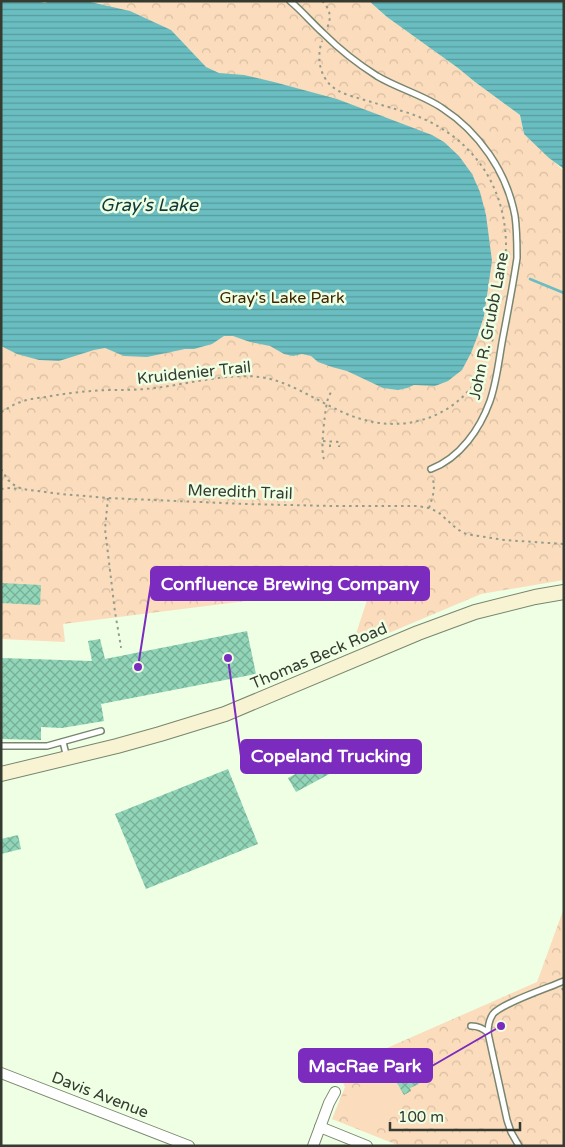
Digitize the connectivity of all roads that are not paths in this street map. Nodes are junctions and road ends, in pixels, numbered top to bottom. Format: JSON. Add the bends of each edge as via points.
{"nodes":[{"id":1,"x":290,"y":1,"type":"edge"},
{"id":2,"x":431,"y":469,"type":"road end"},
{"id":3,"x":564,"y":592,"type":"edge"},
{"id":4,"x":101,"y":731,"type":"dead end"},
{"id":5,"x":63,"y":742,"type":"junction"},
{"id":6,"x":1,"y":746,"type":"edge"},
{"id":7,"x":68,"y":758,"type":"junction"},
{"id":8,"x":1,"y":774,"type":"edge"},
{"id":9,"x":563,"y":986,"type":"edge"},
{"id":10,"x":471,"y":1026,"type":"dead end"},
{"id":11,"x":488,"y":1033,"type":"junction"},
{"id":12,"x":1,"y":1073,"type":"edge"},
{"id":13,"x":335,"y":1092,"type":"dead end"},
{"id":14,"x":320,"y":1127,"type":"junction"},
{"id":15,"x":170,"y":1142,"type":"edge"},
{"id":16,"x":189,"y":1146,"type":"edge"},
{"id":17,"x":313,"y":1146,"type":"edge"},
{"id":18,"x":367,"y":1146,"type":"edge"},
{"id":19,"x":519,"y":1146,"type":"edge"}],
"edges":[{"from":1,"to":2,"type":"lane","name":"John R. Grubb Lane","via":[[350,57],[377,76],[441,107],[465,125],[493,161],[510,196],[515,216],[517,258],[490,400],[470,439],[448,460]]},
{"from":3,"to":7,"type":"main road","name":"Thomas Beck Road","via":[[535,596],[476,612],[226,714]]},
{"from":4,"to":5,"type":"lane"},
{"from":5,"to":6,"type":"lane","via":[[47,746]]},
{"from":5,"to":7,"type":"lane"},
{"from":7,"to":8,"type":"main road","name":"Thomas Beck Road"},
{"from":9,"to":11,"type":"lane","via":[[498,1010],[490,1021]]},
{"from":10,"to":11,"type":"lane","via":[[478,1026]]},
{"from":11,"to":19,"type":"lane","via":[[507,1120]]},
{"from":12,"to":15,"type":"street","name":"Davis Avenue"},
{"from":13,"to":14,"type":"street"},
{"from":14,"to":17,"type":"street"},
{"from":14,"to":18,"type":"street"},
{"from":15,"to":16,"type":"street","name":"Davis Avenue"}]}
